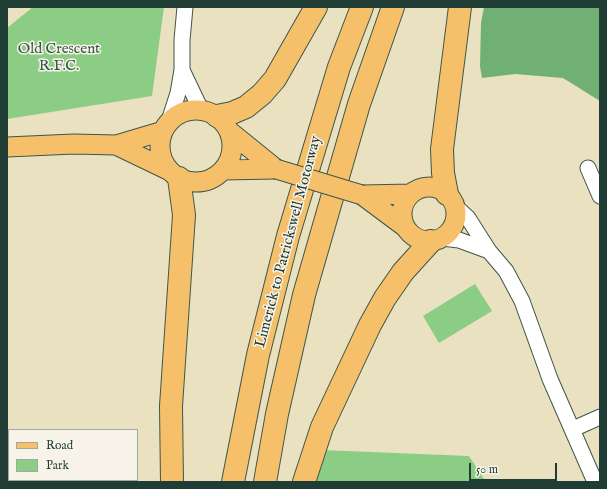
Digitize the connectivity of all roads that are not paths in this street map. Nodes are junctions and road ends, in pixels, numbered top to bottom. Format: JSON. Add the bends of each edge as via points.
{"nodes":[{"id":1,"x":185,"y":7,"type":"edge"},
{"id":2,"x":316,"y":7,"type":"edge"},
{"id":3,"x":362,"y":7,"type":"edge"},
{"id":4,"x":393,"y":7,"type":"edge"},
{"id":5,"x":460,"y":7,"type":"edge"},
{"id":6,"x":182,"y":70,"type":"junction"},
{"id":7,"x":216,"y":119,"type":"junction"},
{"id":8,"x":166,"y":126,"type":"junction"},
{"id":9,"x":116,"y":145,"type":"junction"},
{"id":10,"x":7,"y":147,"type":"edge"},
{"id":11,"x":588,"y":168,"type":"dead end"},
{"id":12,"x":276,"y":169,"type":"junction"},
{"id":13,"x":223,"y":170,"type":"junction"},
{"id":14,"x":174,"y":175,"type":"junction"},
{"id":15,"x":411,"y":194,"type":"junction"},
{"id":16,"x":362,"y":195,"type":"junction"},
{"id":17,"x":600,"y":196,"type":"edge"},
{"id":18,"x":451,"y":200,"type":"junction"},
{"id":19,"x":405,"y":227,"type":"junction"},
{"id":20,"x":437,"y":240,"type":"junction"},
{"id":21,"x":489,"y":251,"type":"junction"},
{"id":22,"x":600,"y":417,"type":"edge"},
{"id":23,"x":572,"y":430,"type":"junction"},
{"id":24,"x":172,"y":482,"type":"edge"},
{"id":25,"x":233,"y":482,"type":"edge"},
{"id":26,"x":265,"y":482,"type":"edge"},
{"id":27,"x":304,"y":482,"type":"edge"},
{"id":28,"x":595,"y":482,"type":"edge"}],
"edges":[{"from":1,"to":6,"type":"street"},
{"from":2,"to":7,"type":"highway","via":[[275,78],[262,94],[246,107]]},
{"from":3,"to":25,"type":"highway","name":"Limerick to Patrickswell Motorway","via":[[339,67],[288,236],[258,355]]},
{"from":4,"to":26,"type":"highway","name":"Limerick to Patrickswell Motorway","via":[[359,104],[304,295],[277,414]]},
{"from":5,"to":18,"type":"highway","via":[[442,149],[443,173]]},
{"from":6,"to":7,"type":"street"},
{"from":6,"to":8,"type":"street","via":[[178,93]]},
{"from":7,"to":8,"type":"main road","via":[[189,110],[178,114]]},
{"from":7,"to":12,"type":"main road"},
{"from":7,"to":13,"type":"main road","via":[[232,141],[229,162]]},
{"from":8,"to":9,"type":"main road"},
{"from":8,"to":14,"type":"main road","via":[[160,141],[160,152],[163,162]]},
{"from":9,"to":10,"type":"main road"},
{"from":9,"to":14,"type":"main road"},
{"from":11,"to":17,"type":"street"},
{"from":12,"to":13,"type":"main road"},
{"from":12,"to":16,"type":"main road","bridge":true},
{"from":13,"to":14,"type":"main road","via":[[214,178],[202,182],[190,182]]},
{"from":14,"to":24,"type":"highway","via":[[184,215],[171,406]]},
{"from":15,"to":16,"type":"main road"},
{"from":15,"to":18,"type":"main road","via":[[418,189],[433,187]]},
{"from":15,"to":19,"type":"main road","via":[[402,210]]},
{"from":16,"to":19,"type":"main road"},
{"from":18,"to":20,"type":"main road","via":[[456,215],[454,224],[450,232]]},
{"from":18,"to":21,"type":"street","via":[[468,218]]},
{"from":19,"to":20,"type":"main road","via":[[416,238]]},
{"from":20,"to":21,"type":"street","via":[[459,240]]},
{"from":20,"to":27,"type":"highway","via":[[403,272],[370,325],[322,427]]},
{"from":21,"to":23,"type":"street","via":[[506,272],[522,301],[550,379]]},
{"from":22,"to":23,"type":"street"},
{"from":23,"to":28,"type":"street"}]}
